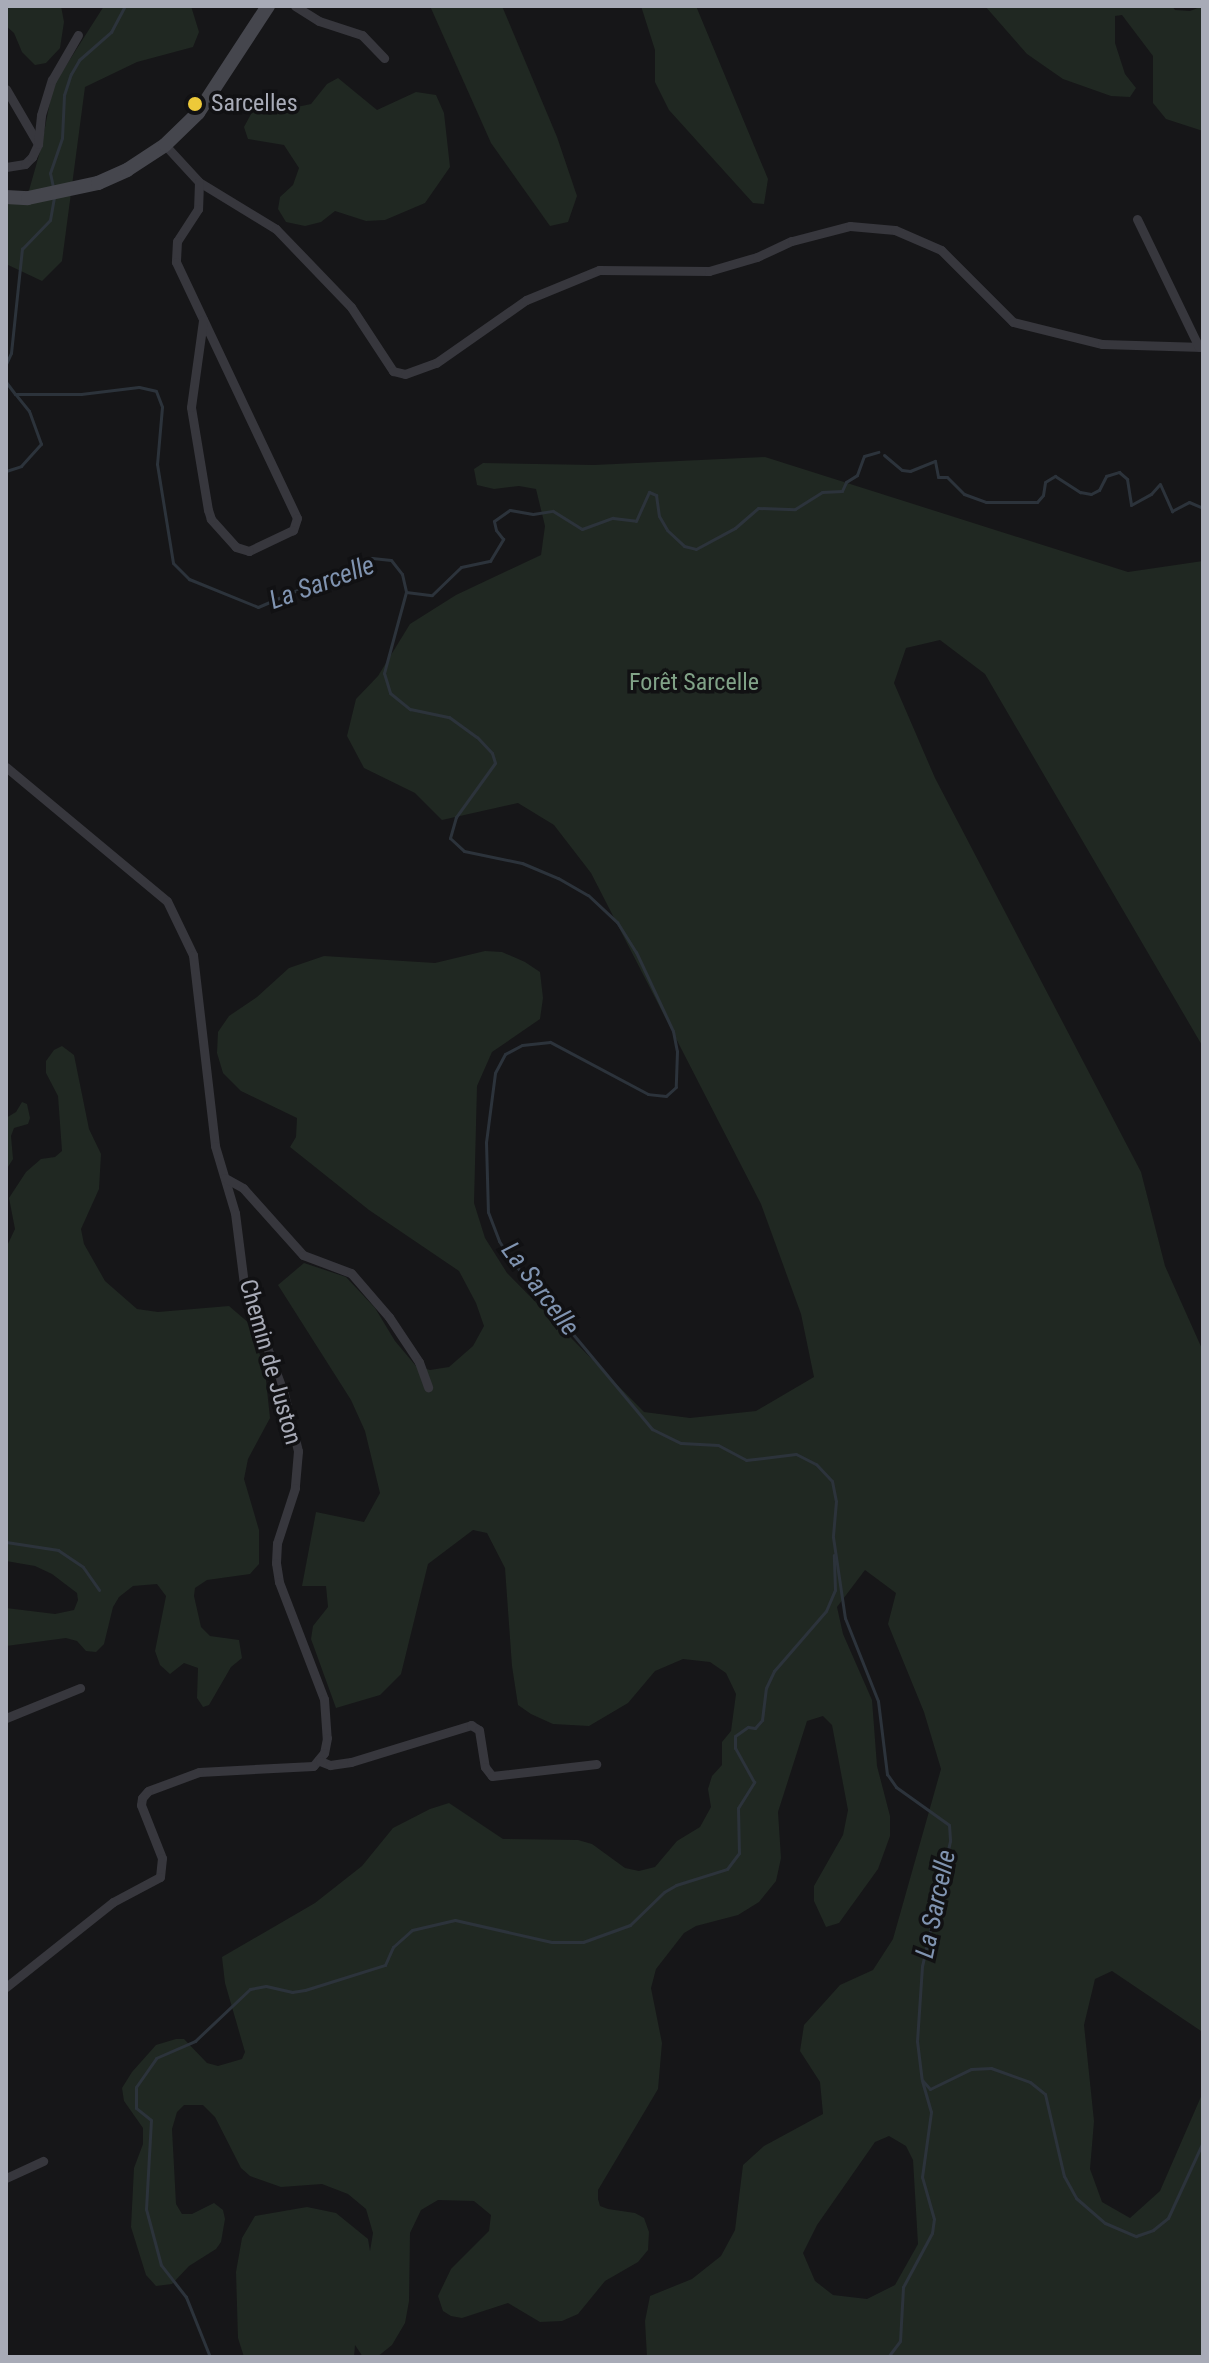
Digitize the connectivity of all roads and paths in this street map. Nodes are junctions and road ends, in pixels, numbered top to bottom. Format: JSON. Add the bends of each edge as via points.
{"nodes":[{"id":1,"x":268,"y":6,"type":"edge"},
{"id":2,"x":295,"y":6,"type":"edge"},
{"id":3,"x":78,"y":35,"type":"dead end"},
{"id":4,"x":384,"y":58,"type":"dead end"},
{"id":5,"x":6,"y":89,"type":"edge"},
{"id":6,"x":38,"y":144,"type":"junction"},
{"id":7,"x":165,"y":145,"type":"junction"},
{"id":8,"x":6,"y":167,"type":"edge"},
{"id":9,"x":199,"y":182,"type":"junction"},
{"id":10,"x":6,"y":197,"type":"edge"},
{"id":11,"x":1137,"y":219,"type":"dead end"},
{"id":12,"x":203,"y":320,"type":"junction"},
{"id":13,"x":1201,"y":347,"type":"edge"},
{"id":14,"x":6,"y":767,"type":"edge"},
{"id":15,"x":225,"y":1178,"type":"junction"},
{"id":16,"x":428,"y":1387,"type":"dead end"},
{"id":17,"x":80,"y":1688,"type":"dead end"},
{"id":18,"x":6,"y":1718,"type":"edge"},
{"id":19,"x":320,"y":1761,"type":"junction"},
{"id":20,"x":596,"y":1764,"type":"dead end"},
{"id":21,"x":6,"y":1987,"type":"edge"},
{"id":22,"x":43,"y":2161,"type":"dead end"},
{"id":23,"x":6,"y":2178,"type":"edge"}],
"edges":[{"from":1,"to":7,"type":"main road","via":[[198,113]]},
{"from":2,"to":4,"type":"street","via":[[319,21],[362,35]]},
{"from":3,"to":6,"type":"street","via":[[52,80]]},
{"from":5,"to":6,"type":"street"},
{"from":6,"to":8,"type":"street","via":[[25,164]]},
{"from":7,"to":9,"type":"street"},
{"from":7,"to":10,"type":"main road","via":[[127,170],[69,191]]},
{"from":9,"to":12,"type":"street","via":[[198,209],[174,252]]},
{"from":9,"to":13,"type":"street","via":[[276,229],[351,307],[393,371],[405,374],[436,363],[526,300],[599,270],[709,271],[850,226],[895,230],[941,250],[1013,322],[1102,344]]},
{"from":11,"to":13,"type":"street"},
{"from":12,"to":12,"type":"street","via":[[191,407],[208,510],[236,547],[249,551],[293,530],[296,513]]},
{"from":14,"to":15,"type":"street","name":"Chemin de Juston","via":[[167,901],[182,926],[193,955],[209,1112]]},
{"from":15,"to":16,"type":"street","via":[[243,1188],[303,1255],[351,1273],[397,1328]]},
{"from":15,"to":19,"type":"street","name":"Chemin de Juston","via":[[244,1284],[284,1394],[298,1451],[295,1488],[276,1563],[324,1699],[327,1738]]},
{"from":17,"to":18,"type":"street"},
{"from":19,"to":20,"type":"street","via":[[351,1762],[471,1725],[479,1730],[485,1767],[492,1776]]},
{"from":19,"to":21,"type":"street","via":[[313,1766],[199,1772],[148,1791],[141,1805],[162,1858],[160,1877],[113,1902]]},
{"from":22,"to":23,"type":"street"}]}
